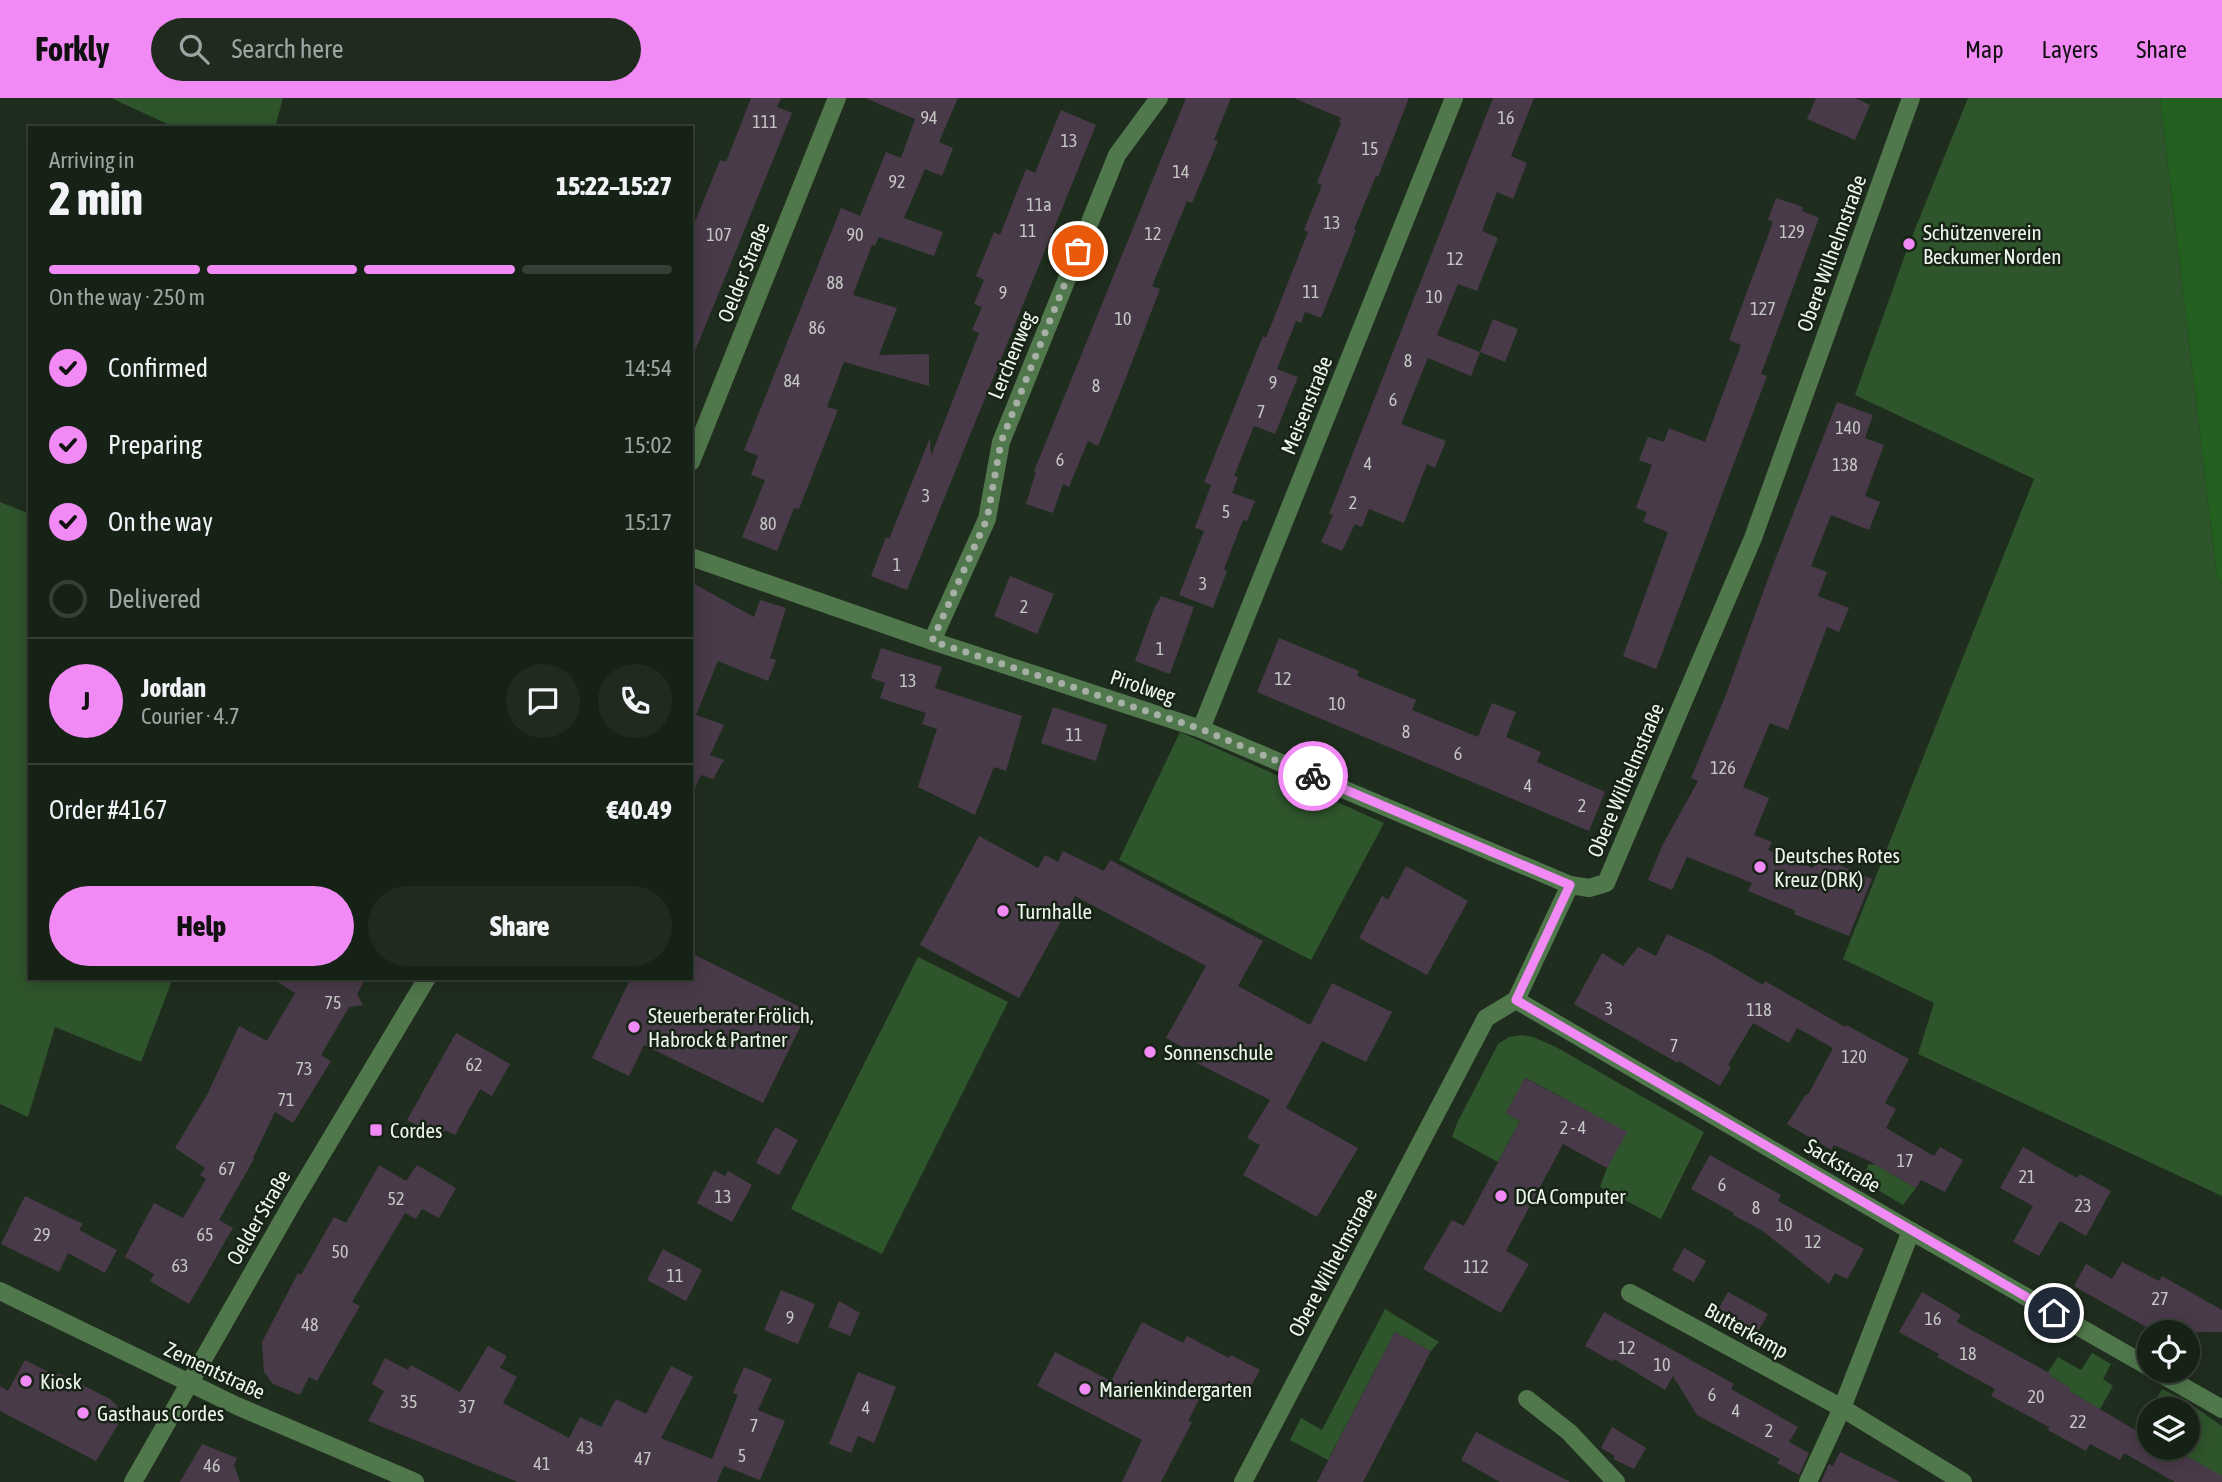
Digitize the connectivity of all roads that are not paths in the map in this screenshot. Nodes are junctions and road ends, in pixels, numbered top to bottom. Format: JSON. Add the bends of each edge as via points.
{"nodes":[{"id":1,"x":837,"y":98,"type":"edge"},
{"id":2,"x":1159,"y":98,"type":"edge"},
{"id":3,"x":1454,"y":98,"type":"edge"},
{"id":4,"x":1911,"y":98,"type":"edge"},
{"id":5,"x":693,"y":457,"type":"edge"},
{"id":6,"x":693,"y":558,"type":"edge"},
{"id":7,"x":932,"y":641,"type":"junction"},
{"id":8,"x":1201,"y":729,"type":"junction"},
{"id":9,"x":1570,"y":885,"type":"junction"},
{"id":10,"x":426,"y":980,"type":"edge"},
{"id":11,"x":1516,"y":1000,"type":"junction"},
{"id":12,"x":1911,"y":1231,"type":"junction"},
{"id":13,"x":0,"y":1291,"type":"edge"},
{"id":14,"x":1630,"y":1293,"type":"dead end"},
{"id":15,"x":2137,"y":1360,"type":"edge"},
{"id":16,"x":189,"y":1383,"type":"junction"},
{"id":17,"x":2177,"y":1383,"type":"edge"},
{"id":18,"x":1527,"y":1399,"type":"dead end"},
{"id":19,"x":1842,"y":1408,"type":"junction"},
{"id":20,"x":2222,"y":1409,"type":"edge"},
{"id":21,"x":133,"y":1482,"type":"edge"},
{"id":22,"x":415,"y":1482,"type":"edge"},
{"id":23,"x":1243,"y":1482,"type":"edge"},
{"id":24,"x":1616,"y":1482,"type":"edge"},
{"id":25,"x":1808,"y":1482,"type":"edge"},
{"id":26,"x":1963,"y":1482,"type":"edge"}],
"edges":[{"from":1,"to":5,"type":"street","name":"Oelder Straße"},
{"from":2,"to":7,"type":"street","name":"Lerchenweg","via":[[1117,155],[1001,442],[987,519]]},
{"from":3,"to":8,"type":"street","name":"Meisenstraße"},
{"from":4,"to":9,"type":"street","name":"Obere Wilhelmstraße","via":[[1754,538],[1612,871],[1606,883],[1589,888]]},
{"from":6,"to":7,"type":"street","name":"Pirolweg"},
{"from":7,"to":8,"type":"street","name":"Pirolweg"},
{"from":8,"to":9,"type":"street","name":"Pirolweg"},
{"from":9,"to":11,"type":"street"},
{"from":10,"to":16,"type":"street","name":"Oelder Straße"},
{"from":11,"to":12,"type":"street","name":"Sackstraße"},
{"from":11,"to":23,"type":"street","name":"Obere Wilhelmstraße","via":[[1486,1018]]},
{"from":12,"to":15,"type":"street","name":"Sackstraße"},
{"from":12,"to":19,"type":"street"},
{"from":13,"to":16,"type":"street","name":"Zementstraße"},
{"from":14,"to":19,"type":"street","name":"Butterkamp"},
{"from":16,"to":21,"type":"street","name":"Oelder Straße"},
{"from":16,"to":22,"type":"street","name":"Zementstraße"},
{"from":17,"to":20,"type":"street"},
{"from":18,"to":24,"type":"street","via":[[1569,1433]]},
{"from":19,"to":25,"type":"street"},
{"from":19,"to":26,"type":"street","name":"Butterkamp"}]}
